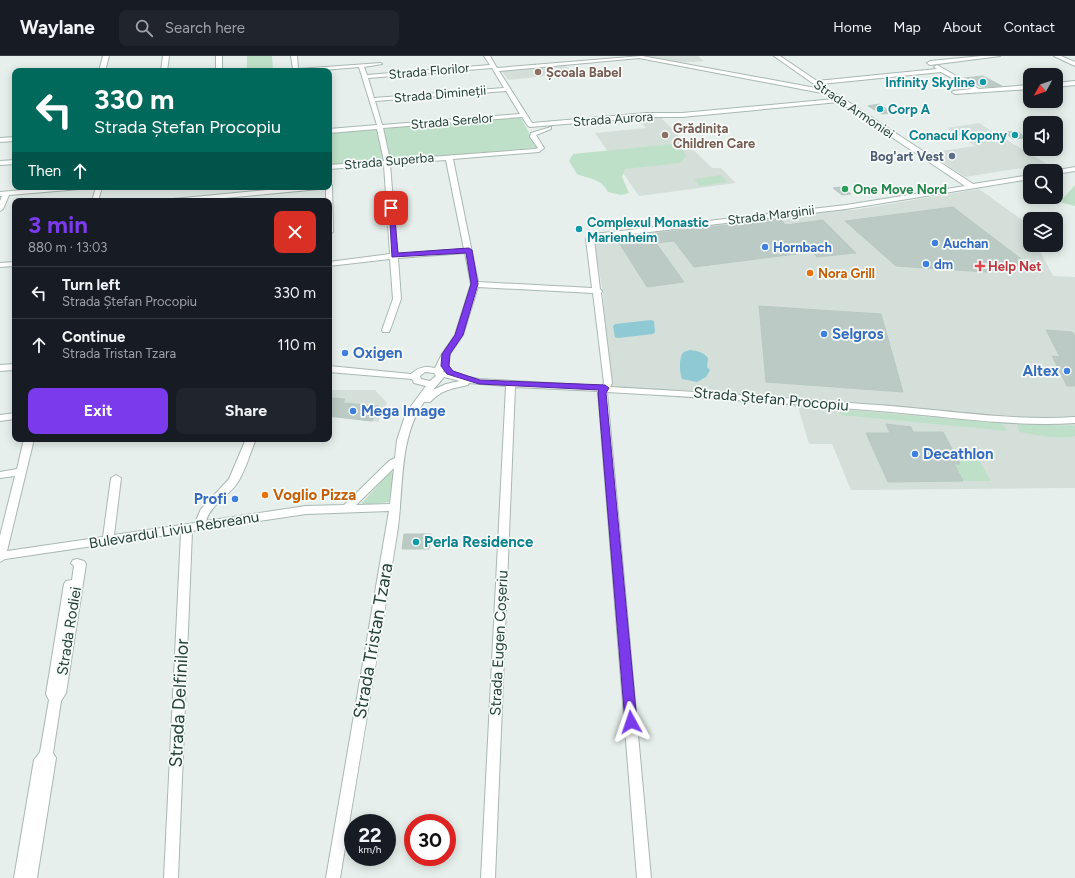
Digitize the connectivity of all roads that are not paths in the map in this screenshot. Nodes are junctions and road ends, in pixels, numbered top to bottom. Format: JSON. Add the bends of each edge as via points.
{"nodes":[{"id":1,"x":106,"y":56,"type":"edge"},
{"id":2,"x":166,"y":56,"type":"edge"},
{"id":3,"x":219,"y":56,"type":"edge"},
{"id":4,"x":294,"y":56,"type":"edge"},
{"id":5,"x":487,"y":56,"type":"edge"},
{"id":6,"x":636,"y":56,"type":"edge"},
{"id":7,"x":647,"y":56,"type":"edge"},
{"id":8,"x":777,"y":56,"type":"edge"},
{"id":9,"x":997,"y":56,"type":"edge"},
{"id":10,"x":1058,"y":56,"type":"edge"},
{"id":11,"x":1075,"y":64,"type":"edge"},
{"id":12,"x":361,"y":65,"type":"junction"},
{"id":13,"x":103,"y":68,"type":"edge"},
{"id":14,"x":164,"y":68,"type":"edge"},
{"id":15,"x":219,"y":68,"type":"edge"},
{"id":16,"x":296,"y":68,"type":"edge"},
{"id":17,"x":329,"y":68,"type":"edge"},
{"id":18,"x":495,"y":68,"type":"junction"},
{"id":19,"x":942,"y":70,"type":"junction"},
{"id":20,"x":384,"y":75,"type":"junction"},
{"id":21,"x":365,"y":77,"type":"junction"},
{"id":22,"x":817,"y":83,"type":"junction"},
{"id":23,"x":1075,"y":83,"type":"edge"},
{"id":24,"x":1063,"y":84,"type":"edge"},
{"id":25,"x":1023,"y":87,"type":"edge"},
{"id":26,"x":507,"y":89,"type":"junction"},
{"id":27,"x":979,"y":90,"type":"junction"},
{"id":28,"x":955,"y":92,"type":"dead end"},
{"id":29,"x":831,"y":93,"type":"junction"},
{"id":30,"x":372,"y":100,"type":"junction"},
{"id":31,"x":840,"y":100,"type":"junction"},
{"id":32,"x":524,"y":115,"type":"junction"},
{"id":33,"x":568,"y":122,"type":"junction"},
{"id":34,"x":380,"y":127,"type":"junction"},
{"id":35,"x":332,"y":130,"type":"edge"},
{"id":36,"x":12,"y":139,"type":"edge"},
{"id":37,"x":0,"y":140,"type":"edge"},
{"id":38,"x":449,"y":157,"type":"junction"},
{"id":39,"x":387,"y":161,"type":"junction"},
{"id":40,"x":12,"y":162,"type":"edge"},
{"id":41,"x":0,"y":163,"type":"edge"},
{"id":42,"x":332,"y":167,"type":"edge"},
{"id":43,"x":1075,"y":169,"type":"edge"},
{"id":44,"x":1063,"y":171,"type":"edge"},
{"id":45,"x":1023,"y":178,"type":"edge"},
{"id":46,"x":972,"y":187,"type":"junction"},
{"id":47,"x":47,"y":190,"type":"edge"},
{"id":48,"x":288,"y":190,"type":"edge"},
{"id":49,"x":3,"y":194,"type":"edge"},
{"id":50,"x":204,"y":198,"type":"edge"},
{"id":51,"x":0,"y":209,"type":"edge"},
{"id":52,"x":469,"y":250,"type":"junction"},
{"id":53,"x":394,"y":256,"type":"junction"},
{"id":54,"x":12,"y":264,"type":"edge"},
{"id":55,"x":332,"y":264,"type":"edge"},
{"id":56,"x":0,"y":265,"type":"edge"},
{"id":57,"x":475,"y":284,"type":"junction"},
{"id":58,"x":598,"y":290,"type":"junction"},
{"id":59,"x":386,"y":330,"type":"dead end"},
{"id":60,"x":446,"y":354,"type":"junction"},
{"id":61,"x":12,"y":367,"type":"edge"},
{"id":62,"x":0,"y":368,"type":"edge"},
{"id":63,"x":332,"y":369,"type":"edge"},
{"id":64,"x":428,"y":369,"type":"junction"},
{"id":65,"x":416,"y":374,"type":"junction"},
{"id":66,"x":437,"y":377,"type":"junction"},
{"id":67,"x":479,"y":382,"type":"junction"},
{"id":68,"x":422,"y":383,"type":"junction"},
{"id":69,"x":511,"y":384,"type":"junction"},
{"id":70,"x":605,"y":388,"type":"junction"},
{"id":71,"x":414,"y":409,"type":"junction"},
{"id":72,"x":12,"y":416,"type":"edge"},
{"id":73,"x":0,"y":418,"type":"edge"},
{"id":74,"x":1075,"y":420,"type":"edge"},
{"id":75,"x":28,"y":442,"type":"edge"},
{"id":76,"x":250,"y":442,"type":"edge"},
{"id":77,"x":400,"y":460,"type":"junction"},
{"id":78,"x":21,"y":472,"type":"junction"},
{"id":79,"x":0,"y":475,"type":"edge"},
{"id":80,"x":116,"y":478,"type":"dead end"},
{"id":81,"x":347,"y":508,"type":"junction"},
{"id":82,"x":395,"y":508,"type":"junction"},
{"id":83,"x":200,"y":526,"type":"junction"},
{"id":84,"x":187,"y":528,"type":"junction"},
{"id":85,"x":108,"y":540,"type":"junction"},
{"id":86,"x":80,"y":544,"type":"junction"},
{"id":87,"x":0,"y":557,"type":"edge"},
{"id":88,"x":46,"y":754,"type":"junction"},
{"id":89,"x":21,"y":878,"type":"edge"},
{"id":90,"x":30,"y":878,"type":"edge"},
{"id":91,"x":171,"y":878,"type":"edge"},
{"id":92,"x":333,"y":878,"type":"edge"},
{"id":93,"x":488,"y":878,"type":"edge"},
{"id":94,"x":644,"y":878,"type":"edge"}],
"edges":[{"from":1,"to":13,"type":"street"},
{"from":2,"to":14,"type":"street"},
{"from":3,"to":15,"type":"street"},
{"from":4,"to":16,"type":"street"},
{"from":5,"to":18,"type":"street"},
{"from":6,"to":7,"type":"street"},
{"from":6,"to":18,"type":"street","name":"Strada Florilor"},
{"from":6,"to":29,"type":"street"},
{"from":8,"to":22,"type":"street","name":"Strada Armoniei"},
{"from":9,"to":19,"type":"street","via":[[930,63]]},
{"from":10,"to":11,"type":"street"},
{"from":12,"to":17,"type":"street"},
{"from":12,"to":20,"type":"street","via":[[377,62]]},
{"from":12,"to":21,"type":"street"},
{"from":18,"to":20,"type":"street","name":"Strada Florilor"},
{"from":18,"to":26,"type":"street"},
{"from":19,"to":22,"type":"street"},
{"from":19,"to":27,"type":"street"},
{"from":20,"to":21,"type":"street","name":"Strada Florilor"},
{"from":21,"to":30,"type":"street"},
{"from":22,"to":29,"type":"street","name":"Strada Armoniei"},
{"from":23,"to":24,"type":"street"},
{"from":25,"to":27,"type":"street"},
{"from":26,"to":30,"type":"street","name":"Strada Dimineții"},
{"from":26,"to":32,"type":"street"},
{"from":27,"to":28,"type":"street"},
{"from":29,"to":31,"type":"street","name":"Strada Armoniei"},
{"from":30,"to":34,"type":"street"},
{"from":31,"to":33,"type":"street","name":"Strada Aurora","via":[[682,116],[647,115]]},
{"from":31,"to":46,"type":"street","name":"Strada Armoniei"},
{"from":32,"to":33,"type":"street","name":"Strada Aurora","via":[[530,125]]},
{"from":32,"to":34,"type":"street","name":"Strada Serelor"},
{"from":33,"to":38,"type":"street","name":"Strada Superba","via":[[533,134],[541,148],[538,150]]},
{"from":34,"to":35,"type":"street","name":"Strada Serelor"},
{"from":34,"to":39,"type":"street"},
{"from":36,"to":37,"type":"street"},
{"from":38,"to":39,"type":"street","name":"Strada Superba"},
{"from":38,"to":52,"type":"street","name":"Strada Tristan Tzara"},
{"from":39,"to":42,"type":"street","name":"Strada Superba"},
{"from":39,"to":53,"type":"street"},
{"from":40,"to":41,"type":"street"},
{"from":43,"to":44,"type":"street"},
{"from":45,"to":46,"type":"street","name":"Strada Marginii"},
{"from":46,"to":58,"type":"street","name":"Strada Marginii","via":[[846,207],[592,237],[590,241]]},
{"from":47,"to":49,"type":"street"},
{"from":48,"to":50,"type":"street"},
{"from":49,"to":51,"type":"street"},
{"from":52,"to":53,"type":"street"},
{"from":52,"to":57,"type":"street","name":"Strada Tristan Tzara"},
{"from":53,"to":55,"type":"street"},
{"from":53,"to":59,"type":"street","via":[[396,299]]},
{"from":54,"to":56,"type":"street"},
{"from":57,"to":58,"type":"street"},
{"from":57,"to":60,"type":"street","name":"Strada Tristan Tzara","via":[[459,335]]},
{"from":58,"to":70,"type":"street","name":"Strada Marginii","via":[[608,383]]},
{"from":60,"to":64,"type":"street","name":"Strada Tristan Tzara"},
{"from":60,"to":66,"type":"street","name":"Strada Tristan Tzara"},
{"from":60,"to":67,"type":"street","via":[[445,366],[450,373]]},
{"from":61,"to":62,"type":"street"},
{"from":63,"to":65,"type":"street"},
{"from":64,"to":65,"type":"street"},
{"from":64,"to":66,"type":"street"},
{"from":65,"to":68,"type":"street","via":[[416,381]]},
{"from":66,"to":67,"type":"street","name":"Strada Ștefan Procopiu"},
{"from":66,"to":68,"type":"street"},
{"from":66,"to":71,"type":"street","name":"Strada Tristan Tzara"},
{"from":67,"to":69,"type":"street","name":"Strada Ștefan Procopiu"},
{"from":67,"to":71,"type":"street","via":[[440,388]]},
{"from":68,"to":71,"type":"street","name":"Strada Tristan Tzara"},
{"from":69,"to":70,"type":"street","name":"Strada Ștefan Procopiu"},
{"from":69,"to":93,"type":"street","name":"Strada Eugen Coșeriu"},
{"from":70,"to":74,"type":"street","name":"Strada Ștefan Procopiu","via":[[1007,419]]},
{"from":70,"to":94,"type":"street","name":"Strada Marginii","via":[[602,393]]},
{"from":71,"to":77,"type":"street","name":"Strada Tristan Tzara","via":[[402,440]]},
{"from":72,"to":73,"type":"street"},
{"from":75,"to":78,"type":"street"},
{"from":76,"to":83,"type":"street","via":[[234,481],[202,515]]},
{"from":77,"to":81,"type":"street","via":[[393,463]]},
{"from":77,"to":82,"type":"street","name":"Strada Tristan Tzara"},
{"from":78,"to":79,"type":"street"},
{"from":78,"to":87,"type":"street"},
{"from":80,"to":85,"type":"street"},
{"from":81,"to":82,"type":"street","name":"Bulevardul Liviu Rebreanu"},
{"from":81,"to":83,"type":"street","name":"Bulevardul Liviu Rebreanu","via":[[306,510]]},
{"from":82,"to":92,"type":"street","name":"Strada Tristan Tzara"},
{"from":83,"to":84,"type":"street","name":"Bulevardul Liviu Rebreanu"},
{"from":84,"to":85,"type":"street","name":"Bulevardul Liviu Rebreanu"},
{"from":84,"to":91,"type":"street","name":"Strada Delfinilor"},
{"from":85,"to":86,"type":"street","name":"Bulevardul Liviu Rebreanu"},
{"from":86,"to":87,"type":"street","name":"Bulevardul Liviu Rebreanu"},
{"from":86,"to":88,"type":"street","name":"Strada Rodiei","via":[[77,563],[80,564],[60,692],[54,700]]},
{"from":88,"to":89,"type":"street","name":"Strada Rodiei","via":[[41,760]]},
{"from":88,"to":90,"type":"street","name":"Strada Rodiei","via":[[49,758]]}]}
